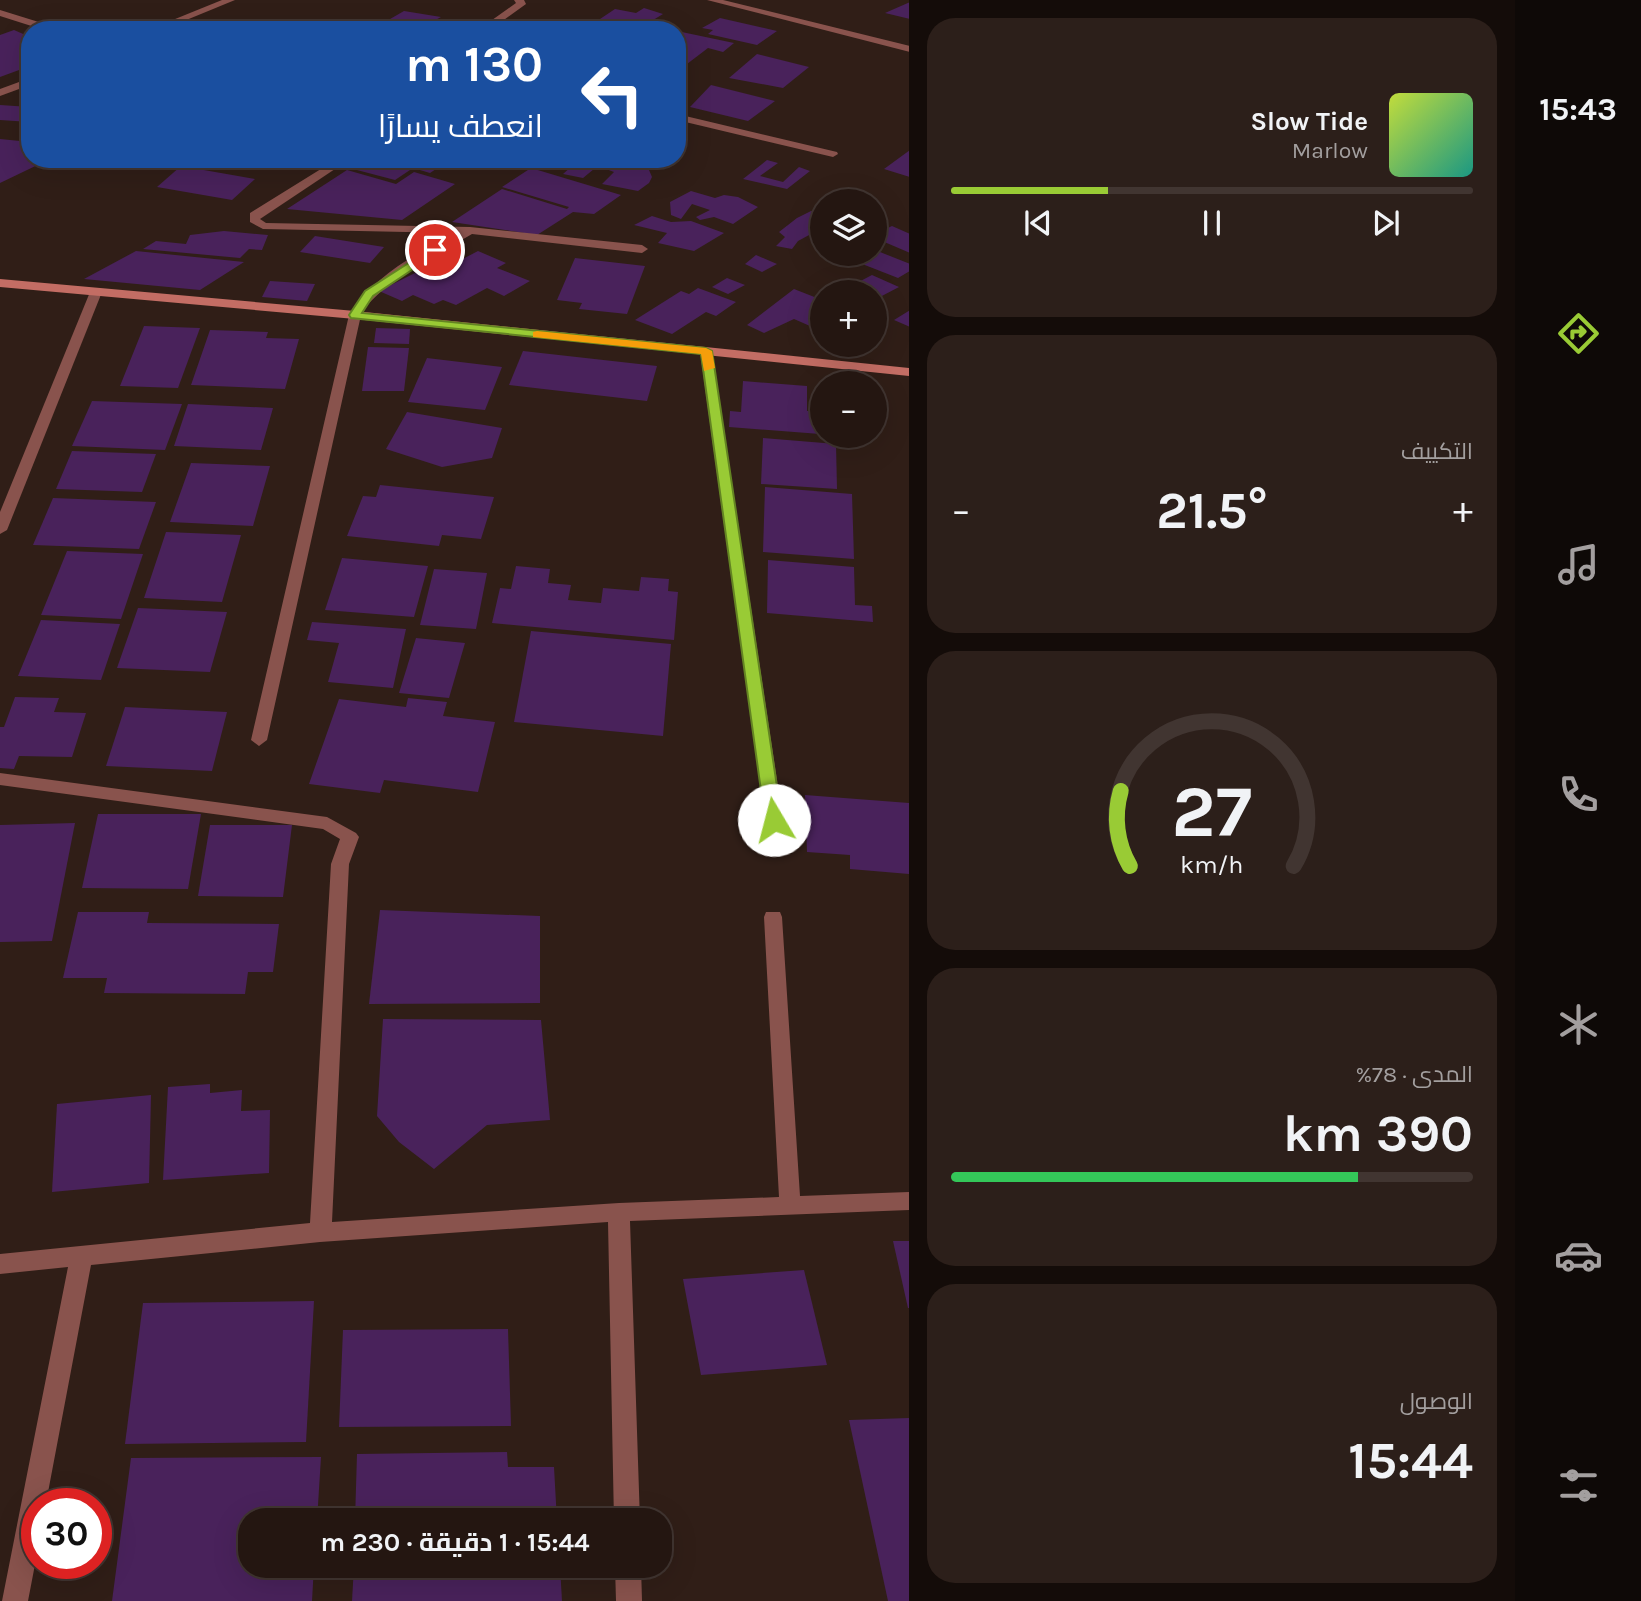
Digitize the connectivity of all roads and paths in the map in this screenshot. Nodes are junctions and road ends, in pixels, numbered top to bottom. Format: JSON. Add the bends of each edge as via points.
{"nodes":[{"id":1,"x":230,"y":0,"type":"edge"},
{"id":2,"x":519,"y":0,"type":"edge"},
{"id":3,"x":712,"y":0,"type":"edge"},
{"id":4,"x":0,"y":13,"type":"edge"},
{"id":5,"x":26,"y":21,"type":"edge"},
{"id":6,"x":176,"y":21,"type":"edge"},
{"id":7,"x":497,"y":21,"type":"edge"},
{"id":8,"x":909,"y":49,"type":"edge"},
{"id":9,"x":21,"y":85,"type":"edge"},
{"id":10,"x":0,"y":93,"type":"edge"},
{"id":11,"x":686,"y":119,"type":"edge"},
{"id":12,"x":833,"y":154,"type":"dead end"},
{"id":13,"x":330,"y":168,"type":"edge"},
{"id":14,"x":470,"y":230,"type":"junction"},
{"id":15,"x":642,"y":249,"type":"dead end"},
{"id":16,"x":0,"y":283,"type":"edge"},
{"id":17,"x":96,"y":292,"type":"junction"},
{"id":18,"x":355,"y":315,"type":"junction"},
{"id":19,"x":706,"y":351,"type":"junction"},
{"id":20,"x":909,"y":372,"type":"edge"},
{"id":21,"x":0,"y":530,"type":"edge"},
{"id":22,"x":259,"y":740,"type":"dead end"},
{"id":23,"x":0,"y":779,"type":"edge"},
{"id":24,"x":774,"y":820,"type":"dead end"},
{"id":25,"x":773,"y":918,"type":"dead end"},
{"id":26,"x":909,"y":1201,"type":"edge"},
{"id":27,"x":790,"y":1204,"type":"junction"},
{"id":28,"x":620,"y":1212,"type":"junction"},
{"id":29,"x":320,"y":1232,"type":"junction"},
{"id":30,"x":82,"y":1255,"type":"junction"},
{"id":31,"x":0,"y":1264,"type":"edge"},
{"id":32,"x":627,"y":1508,"type":"edge"},
{"id":33,"x":628,"y":1578,"type":"edge"},
{"id":34,"x":15,"y":1601,"type":"edge"},
{"id":35,"x":629,"y":1601,"type":"edge"}],
"edges":[{"from":1,"to":6,"type":"street"},
{"from":2,"to":7,"type":"street","via":[[515,10]]},
{"from":3,"to":8,"type":"street"},
{"from":4,"to":5,"type":"street"},
{"from":9,"to":10,"type":"street"},
{"from":11,"to":12,"type":"street"},
{"from":13,"to":14,"type":"street","via":[[254,215],[254,220],[263,226]]},
{"from":14,"to":15,"type":"street"},
{"from":14,"to":18,"type":"street","via":[[369,293]]},
{"from":16,"to":17,"type":"street"},
{"from":17,"to":18,"type":"street"},
{"from":17,"to":21,"type":"street"},
{"from":18,"to":19,"type":"street"},
{"from":18,"to":22,"type":"street"},
{"from":19,"to":20,"type":"street"},
{"from":19,"to":24,"type":"street"},
{"from":23,"to":29,"type":"street","via":[[327,823],[350,836],[340,864]]},
{"from":25,"to":27,"type":"street"},
{"from":26,"to":27,"type":"street"},
{"from":27,"to":28,"type":"street"},
{"from":28,"to":29,"type":"street"},
{"from":28,"to":32,"type":"street"},
{"from":29,"to":30,"type":"street"},
{"from":30,"to":31,"type":"street"},
{"from":30,"to":34,"type":"street"},
{"from":33,"to":35,"type":"street"}]}
